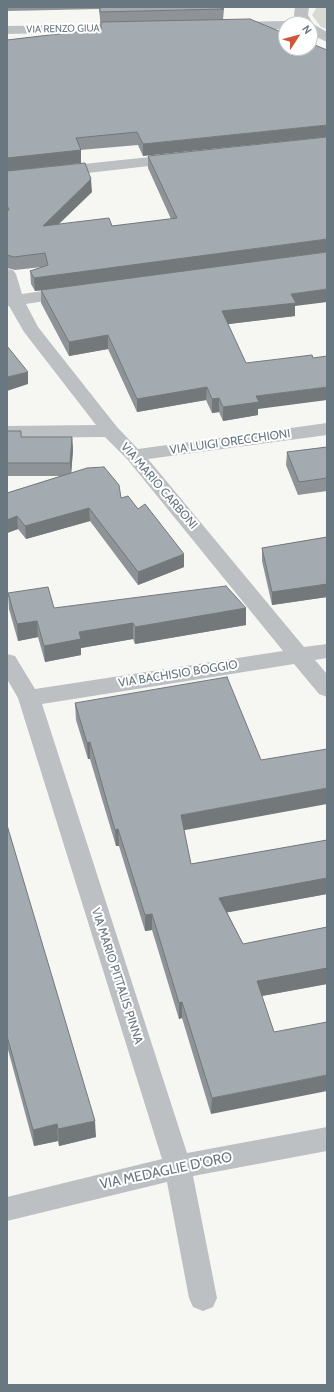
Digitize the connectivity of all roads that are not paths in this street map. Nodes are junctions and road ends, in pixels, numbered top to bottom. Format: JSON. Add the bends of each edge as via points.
{"nodes":[{"id":1,"x":278,"y":25,"type":"edge"},
{"id":2,"x":222,"y":26,"type":"edge"},
{"id":3,"x":142,"y":28,"type":"edge"},
{"id":4,"x":7,"y":30,"type":"edge"},
{"id":5,"x":318,"y":33,"type":"edge"},
{"id":6,"x":327,"y":38,"type":"edge"},
{"id":7,"x":194,"y":157,"type":"edge"},
{"id":8,"x":7,"y":177,"type":"edge"},
{"id":9,"x":7,"y":274,"type":"edge"},
{"id":10,"x":84,"y":291,"type":"edge"},
{"id":11,"x":11,"y":300,"type":"edge"},
{"id":12,"x":327,"y":429,"type":"edge"},
{"id":13,"x":7,"y":432,"type":"edge"},
{"id":14,"x":110,"y":432,"type":"junction"},
{"id":15,"x":134,"y":455,"type":"junction"},
{"id":16,"x":327,"y":651,"type":"edge"},
{"id":17,"x":300,"y":655,"type":"junction"},
{"id":18,"x":7,"y":660,"type":"edge"},
{"id":19,"x":327,"y":689,"type":"edge"},
{"id":20,"x":29,"y":698,"type":"junction"},
{"id":21,"x":327,"y":1139,"type":"edge"},
{"id":22,"x":178,"y":1167,"type":"junction"},
{"id":23,"x":7,"y":1209,"type":"edge"},
{"id":24,"x":203,"y":1298,"type":"dead end"}],
"edges":[{"from":1,"to":2,"type":"street"},
{"from":3,"to":4,"type":"street","name":"VIA RENZO GIUA"},
{"from":5,"to":6,"type":"street"},
{"from":7,"to":8,"type":"street"},
{"from":9,"to":11,"type":"street","name":"VIA MARIO CARBONI"},
{"from":10,"to":11,"type":"street"},
{"from":11,"to":14,"type":"street","name":"VIA MARIO CARBONI"},
{"from":12,"to":15,"type":"street","name":"VIA LUIGI ORECCHIONI"},
{"from":13,"to":14,"type":"street"},
{"from":14,"to":15,"type":"street","name":"VIA MARIO CARBONI"},
{"from":15,"to":17,"type":"street","name":"VIA MARIO CARBONI"},
{"from":16,"to":17,"type":"street","name":"VIA BACHISIO BOGGIO"},
{"from":17,"to":19,"type":"street","name":"VIA MARIO CARBONI"},
{"from":17,"to":20,"type":"street","name":"VIA BACHISIO BOGGIO"},
{"from":18,"to":20,"type":"street","name":"VIA MARIO PITTALIS PINNA"},
{"from":20,"to":22,"type":"street","name":"VIA MARIO PITTALIS PINNA"},
{"from":21,"to":22,"type":"street","name":"VIA MEDAGLIE D'ORO"},
{"from":22,"to":23,"type":"street","name":"VIA MEDAGLIE D'ORO"},
{"from":22,"to":24,"type":"street","name":"VIA MARIO PITTALIS PINNA"}]}
